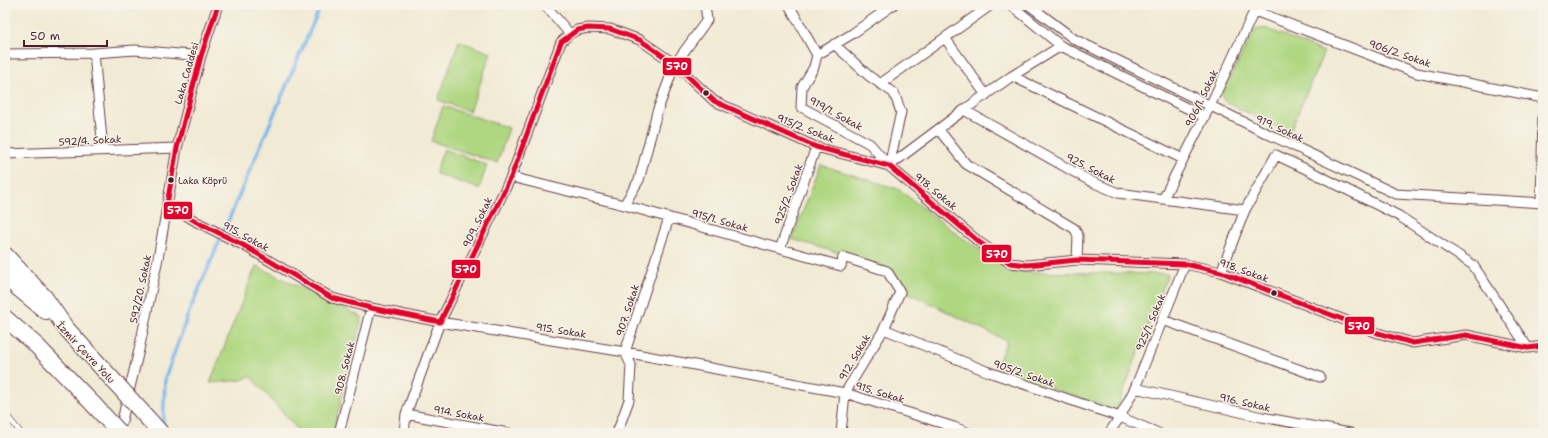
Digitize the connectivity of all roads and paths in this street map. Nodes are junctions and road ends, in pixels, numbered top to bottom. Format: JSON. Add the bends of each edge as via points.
{"nodes":[{"id":1,"x":218,"y":5,"type":"edge"},
{"id":2,"x":545,"y":5,"type":"edge"},
{"id":3,"x":705,"y":5,"type":"edge"},
{"id":4,"x":789,"y":5,"type":"edge"},
{"id":5,"x":893,"y":5,"type":"edge"},
{"id":6,"x":991,"y":5,"type":"edge"},
{"id":7,"x":1011,"y":5,"type":"edge"},
{"id":8,"x":1029,"y":5,"type":"edge"},
{"id":9,"x":1256,"y":8,"type":"edge"},
{"id":10,"x":570,"y":34,"type":"junction"},
{"id":11,"x":945,"y":38,"type":"junction"},
{"id":12,"x":561,"y":42,"type":"joint"},
{"id":13,"x":834,"y":44,"type":"junction"},
{"id":14,"x":1061,"y":46,"type":"junction"},
{"id":15,"x":94,"y":53,"type":"junction"},
{"id":16,"x":5,"y":54,"type":"edge"},
{"id":17,"x":817,"y":55,"type":"junction"},
{"id":18,"x":201,"y":56,"type":"junction"},
{"id":19,"x":675,"y":64,"type":"junction"},
{"id":20,"x":1012,"y":76,"type":"junction"},
{"id":21,"x":880,"y":84,"type":"junction"},
{"id":22,"x":986,"y":95,"type":"junction"},
{"id":23,"x":1543,"y":98,"type":"edge"},
{"id":24,"x":1210,"y":106,"type":"junction"},
{"id":25,"x":964,"y":110,"type":"junction"},
{"id":26,"x":1543,"y":115,"type":"edge"},
{"id":27,"x":1204,"y":117,"type":"junction"},
{"id":28,"x":939,"y":130,"type":"junction"},
{"id":29,"x":816,"y":146,"type":"junction"},
{"id":30,"x":176,"y":148,"type":"junction"},
{"id":31,"x":103,"y":150,"type":"junction"},
{"id":32,"x":5,"y":154,"type":"edge"},
{"id":33,"x":1183,"y":159,"type":"junction"},
{"id":34,"x":889,"y":166,"type":"junction"},
{"id":35,"x":511,"y":177,"type":"junction"},
{"id":36,"x":1163,"y":200,"type":"junction"},
{"id":37,"x":1542,"y":203,"type":"edge"},
{"id":38,"x":167,"y":204,"type":"junction"},
{"id":39,"x":624,"y":205,"type":"junction"},
{"id":40,"x":1245,"y":210,"type":"junction"},
{"id":41,"x":669,"y":218,"type":"junction"},
{"id":42,"x":780,"y":249,"type":"junction"},
{"id":43,"x":5,"y":255,"type":"edge"},
{"id":44,"x":1077,"y":260,"type":"junction"},
{"id":45,"x":1185,"y":264,"type":"junction"},
{"id":46,"x":1221,"y":272,"type":"junction"},
{"id":47,"x":5,"y":277,"type":"edge"},
{"id":48,"x":898,"y":296,"type":"joint"},
{"id":49,"x":371,"y":308,"type":"junction"},
{"id":50,"x":5,"y":318,"type":"edge"},
{"id":51,"x":1163,"y":320,"type":"junction"},
{"id":52,"x":440,"y":322,"type":"junction"},
{"id":53,"x":5,"y":323,"type":"edge"},
{"id":54,"x":65,"y":327,"type":"junction"},
{"id":55,"x":884,"y":329,"type":"junction"},
{"id":56,"x":37,"y":346,"type":"junction"},
{"id":57,"x":1543,"y":346,"type":"edge"},
{"id":58,"x":1528,"y":348,"type":"junction"},
{"id":59,"x":625,"y":352,"type":"junction"},
{"id":60,"x":1320,"y":376,"type":"dead end"},
{"id":61,"x":1135,"y":388,"type":"junction"},
{"id":62,"x":845,"y":393,"type":"junction"},
{"id":63,"x":5,"y":413,"type":"edge"},
{"id":64,"x":406,"y":414,"type":"junction"},
{"id":65,"x":1120,"y":417,"type":"junction"},
{"id":66,"x":465,"y":429,"type":"edge"},
{"id":67,"x":21,"y":433,"type":"edge"},
{"id":68,"x":119,"y":433,"type":"edge"},
{"id":69,"x":161,"y":433,"type":"edge"},
{"id":70,"x":339,"y":433,"type":"edge"},
{"id":71,"x":404,"y":433,"type":"edge"},
{"id":72,"x":508,"y":433,"type":"edge"},
{"id":73,"x":618,"y":433,"type":"edge"},
{"id":74,"x":841,"y":433,"type":"edge"},
{"id":75,"x":969,"y":433,"type":"edge"},
{"id":76,"x":1109,"y":433,"type":"edge"},
{"id":77,"x":1158,"y":433,"type":"edge"},
{"id":78,"x":1350,"y":433,"type":"edge"}],
"edges":[{"from":1,"to":18,"type":"street","name":"Laka Caddesi"},
{"from":2,"to":10,"type":"street"},
{"from":3,"to":19,"type":"street","via":[[707,20]]},
{"from":4,"to":17,"type":"street"},
{"from":5,"to":13,"type":"street"},
{"from":6,"to":11,"type":"street"},
{"from":7,"to":14,"type":"street"},
{"from":8,"to":24,"type":"street","name":"919. Sokak","via":[[1074,39]]},
{"from":9,"to":23,"type":"street","name":"906/2. Sokak","via":[[1418,73]]},
{"from":9,"to":24,"type":"street","name":"906/1. Sokak"},
{"from":10,"to":12,"type":"street","name":"915/2. Sokak"},
{"from":10,"to":19,"type":"street","name":"915/2. Sokak","via":[[588,28],[610,29],[640,40]]},
{"from":11,"to":21,"type":"street"},
{"from":11,"to":22,"type":"street"},
{"from":12,"to":35,"type":"street","name":"909. Sokak"},
{"from":13,"to":17,"type":"street"},
{"from":13,"to":21,"type":"street"},
{"from":14,"to":20,"type":"street"},
{"from":14,"to":27,"type":"street"},
{"from":15,"to":16,"type":"street"},
{"from":15,"to":18,"type":"street","via":[[135,50]]},
{"from":15,"to":31,"type":"street"},
{"from":17,"to":34,"type":"street","name":"919/1. Sokak","via":[[814,67],[802,87],[801,107],[870,144]]},
{"from":18,"to":30,"type":"street","name":"Laka Caddesi"},
{"from":19,"to":29,"type":"street","name":"915/2. Sokak","via":[[714,101]]},
{"from":19,"to":39,"type":"street","via":[[657,112],[639,180]]},
{"from":20,"to":22,"type":"street"},
{"from":20,"to":33,"type":"street"},
{"from":21,"to":34,"type":"street","via":[[894,93],[901,112]]},
{"from":22,"to":25,"type":"street"},
{"from":24,"to":27,"type":"street","name":"906/1. Sokak"},
{"from":24,"to":37,"type":"street","name":"919. Sokak","via":[[1396,194]]},
{"from":25,"to":28,"type":"street"},
{"from":25,"to":36,"type":"street","name":"925. Sokak","via":[[1092,182],[1118,193]]},
{"from":26,"to":37,"type":"street"},
{"from":27,"to":33,"type":"street","name":"906/1. Sokak"},
{"from":28,"to":34,"type":"street"},
{"from":28,"to":44,"type":"street","via":[[966,164],[1075,228],[1078,236]]},
{"from":29,"to":34,"type":"street","name":"915/2. Sokak"},
{"from":29,"to":42,"type":"street","name":"925/2. Sokak"},
{"from":30,"to":31,"type":"street","name":"592/4. Sokak"},
{"from":30,"to":38,"type":"street","name":"592/20. Sokak"},
{"from":31,"to":32,"type":"street","name":"592/4. Sokak"},
{"from":33,"to":36,"type":"street","name":"906/1. Sokak"},
{"from":34,"to":44,"type":"street","name":"918. Sokak","via":[[979,242],[1010,263],[1027,265]]},
{"from":35,"to":39,"type":"street","name":"915/1. Sokak"},
{"from":35,"to":52,"type":"street","name":"909. Sokak"},
{"from":36,"to":40,"type":"street","name":"925. Sokak"},
{"from":38,"to":49,"type":"street","name":"915. Sokak","via":[[332,298]]},
{"from":38,"to":68,"type":"street","name":"592/20. Sokak","via":[[139,350]]},
{"from":39,"to":41,"type":"street","name":"915/1. Sokak"},
{"from":40,"to":46,"type":"street"},
{"from":40,"to":58,"type":"street","via":[[1276,155],[1308,170],[1399,216],[1473,265]]},
{"from":41,"to":42,"type":"street","name":"915/1. Sokak"},
{"from":41,"to":59,"type":"street","name":"907. Sokak"},
{"from":42,"to":48,"type":"street","name":"915/1. Sokak","via":[[841,266],[843,257],[887,271],[900,292]]},
{"from":43,"to":54,"type":"highway","via":[[46,298]]},
{"from":44,"to":45,"type":"street","name":"918. Sokak"},
{"from":45,"to":46,"type":"street","name":"918. Sokak"},
{"from":45,"to":51,"type":"street","name":"925/1. Sokak"},
{"from":46,"to":58,"type":"street","name":"918. Sokak","via":[[1378,333],[1412,343],[1466,335]]},
{"from":47,"to":54,"type":"highway","name":"İzmir Çevre Yolu"},
{"from":48,"to":55,"type":"street","name":"912. Sokak"},
{"from":49,"to":52,"type":"street","name":"915. Sokak"},
{"from":49,"to":70,"type":"street","name":"908. Sokak"},
{"from":50,"to":56,"type":"highway"},
{"from":51,"to":60,"type":"street"},
{"from":51,"to":61,"type":"street","name":"925/1. Sokak"},
{"from":52,"to":59,"type":"street","name":"915. Sokak"},
{"from":52,"to":64,"type":"street","name":"909. Sokak"},
{"from":53,"to":56,"type":"highway"},
{"from":54,"to":69,"type":"highway","name":"İzmir Çevre Yolu","bridge":true},
{"from":55,"to":62,"type":"street","name":"912. Sokak"},
{"from":55,"to":65,"type":"street","name":"905/2. Sokak","via":[[986,371]]},
{"from":56,"to":68,"type":"highway","bridge":true},
{"from":57,"to":58,"type":"street","name":"918. Sokak"},
{"from":59,"to":62,"type":"street","name":"915. Sokak"},
{"from":59,"to":73,"type":"street","name":"907. Sokak","via":[[631,365],[629,400]]},
{"from":61,"to":65,"type":"street","name":"925/1. Sokak"},
{"from":61,"to":78,"type":"street","name":"916. Sokak","via":[[1262,417]]},
{"from":62,"to":74,"type":"street","name":"912. Sokak"},
{"from":62,"to":75,"type":"street","name":"915. Sokak"},
{"from":63,"to":67,"type":"lane"},
{"from":64,"to":66,"type":"street","name":"914. Sokak"},
{"from":64,"to":71,"type":"street","name":"909. Sokak"},
{"from":65,"to":76,"type":"street","name":"925/1. Sokak"},
{"from":65,"to":77,"type":"street","name":"905/2. Sokak"},
{"from":66,"to":72,"type":"street","name":"914. Sokak"}]}
